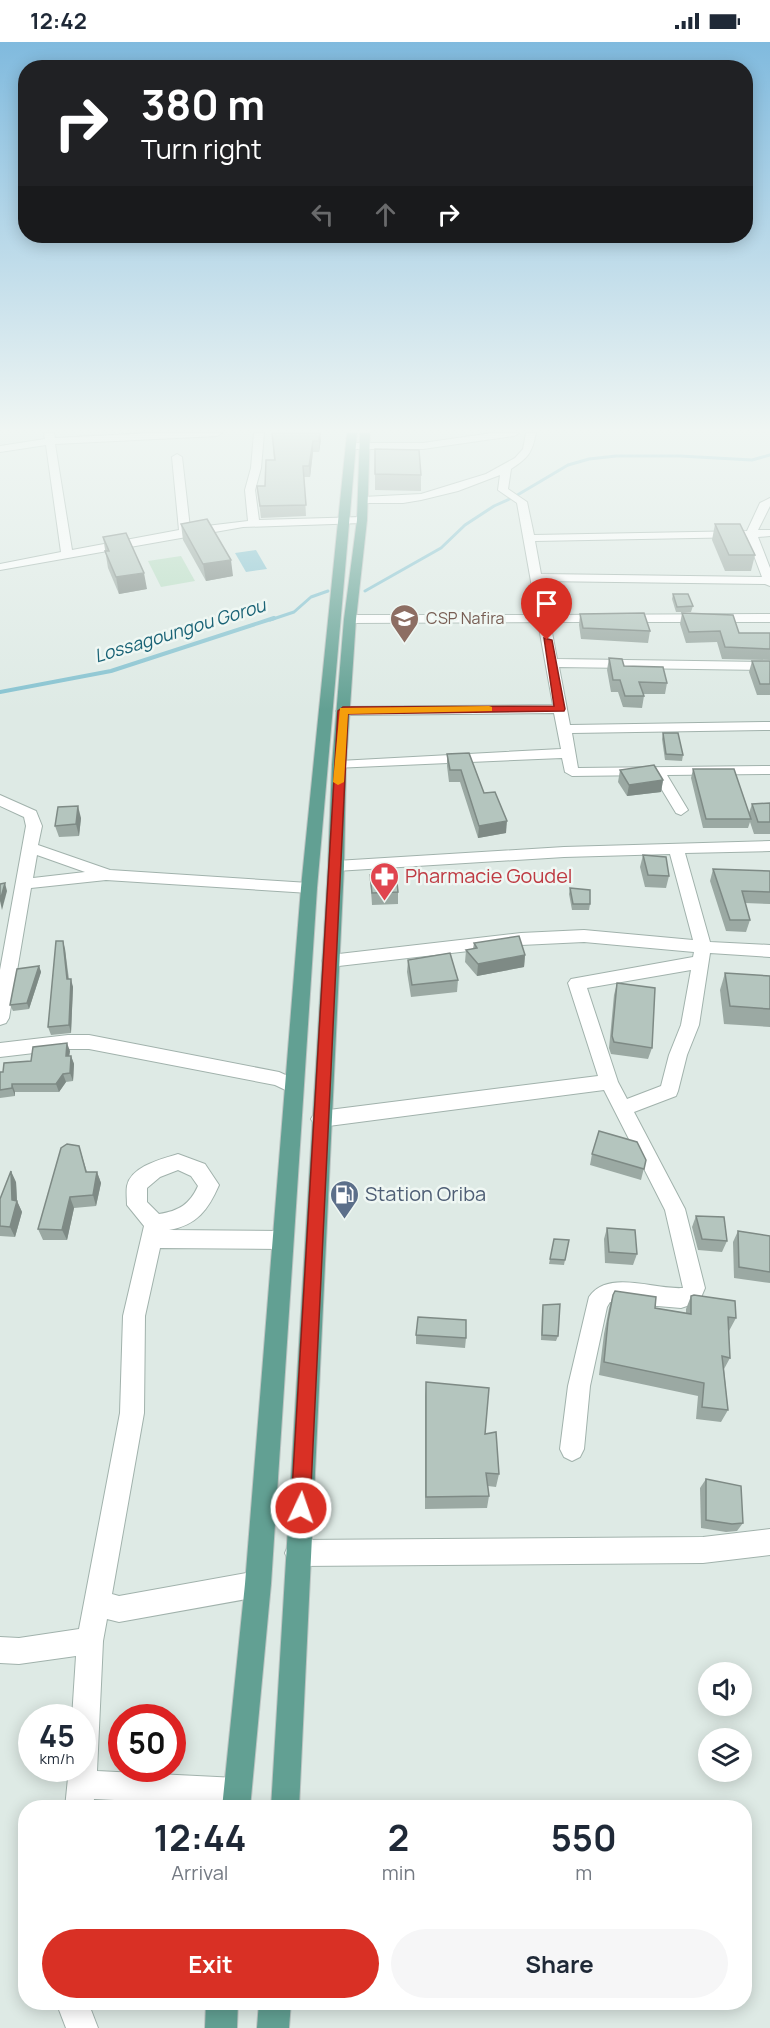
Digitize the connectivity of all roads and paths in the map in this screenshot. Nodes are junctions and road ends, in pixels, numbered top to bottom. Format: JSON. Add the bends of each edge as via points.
{"nodes":[{"id":1,"x":63,"y":526,"type":"edge"},
{"id":2,"x":184,"y":526,"type":"edge"},
{"id":3,"x":240,"y":526,"type":"edge"},
{"id":4,"x":353,"y":526,"type":"edge"},
{"id":5,"x":354,"y":526,"type":"edge"},
{"id":6,"x":527,"y":526,"type":"edge"},
{"id":7,"x":754,"y":526,"type":"edge"},
{"id":8,"x":185,"y":532,"type":"junction"},
{"id":9,"x":751,"y":533,"type":"junction"},
{"id":10,"x":770,"y":533,"type":"edge"},
{"id":11,"x":529,"y":538,"type":"junction"},
{"id":12,"x":67,"y":555,"type":"junction"},
{"id":13,"x":0,"y":567,"type":"edge"},
{"id":14,"x":536,"y":577,"type":"junction"},
{"id":15,"x":769,"y":578,"type":"edge"},
{"id":16,"x":543,"y":618,"type":"junction"},
{"id":17,"x":770,"y":618,"type":"edge"},
{"id":18,"x":350,"y":619,"type":"junction"},
{"id":19,"x":552,"y":663,"type":"junction"},
{"id":20,"x":770,"y":666,"type":"edge"},
{"id":21,"x":560,"y":709,"type":"junction"},
{"id":22,"x":343,"y":711,"type":"junction"},
{"id":23,"x":770,"y":726,"type":"edge"},
{"id":24,"x":564,"y":729,"type":"junction"},
{"id":25,"x":568,"y":753,"type":"junction"},
{"id":26,"x":339,"y":765,"type":"junction"},
{"id":27,"x":770,"y":770,"type":"edge"},
{"id":28,"x":657,"y":771,"type":"junction"},
{"id":29,"x":0,"y":800,"type":"edge"},
{"id":30,"x":681,"y":810,"type":"dead end"},
{"id":31,"x":770,"y":846,"type":"edge"},
{"id":32,"x":30,"y":847,"type":"junction"},
{"id":33,"x":676,"y":849,"type":"junction"},
{"id":34,"x":336,"y":866,"type":"junction"},
{"id":35,"x":108,"y":875,"type":"junction"},
{"id":36,"x":23,"y":884,"type":"junction"},
{"id":37,"x":309,"y":888,"type":"junction"},
{"id":38,"x":8,"y":926,"type":"edge"},
{"id":39,"x":770,"y":951,"type":"edge"},
{"id":40,"x":702,"y":955,"type":"junction"},
{"id":41,"x":330,"y":961,"type":"junction"},
{"id":42,"x":0,"y":1018,"type":"edge"},
{"id":43,"x":0,"y":1050,"type":"edge"},
{"id":44,"x":609,"y":1082,"type":"junction"},
{"id":45,"x":294,"y":1087,"type":"junction"},
{"id":46,"x":624,"y":1108,"type":"junction"},
{"id":47,"x":321,"y":1119,"type":"junction"},
{"id":48,"x":283,"y":1240,"type":"junction"},
{"id":49,"x":572,"y":1449,"type":"dead end"},
{"id":50,"x":770,"y":1542,"type":"edge"},
{"id":51,"x":298,"y":1553,"type":"junction"},
{"id":52,"x":258,"y":1584,"type":"junction"},
{"id":53,"x":97,"y":1603,"type":"junction"},
{"id":54,"x":90,"y":1641,"type":"junction"},
{"id":55,"x":0,"y":1650,"type":"edge"},
{"id":56,"x":80,"y":1796,"type":"edge"},
{"id":57,"x":236,"y":1800,"type":"edge"},
{"id":58,"x":285,"y":1800,"type":"edge"},
{"id":59,"x":75,"y":2010,"type":"edge"},
{"id":60,"x":221,"y":2010,"type":"edge"},
{"id":61,"x":274,"y":2010,"type":"edge"},
{"id":62,"x":82,"y":2028,"type":"edge"},
{"id":63,"x":220,"y":2028,"type":"edge"},
{"id":64,"x":273,"y":2028,"type":"edge"}],
"edges":[{"from":1,"to":12,"type":"street"},
{"from":2,"to":8,"type":"street"},
{"from":3,"to":8,"type":"street"},
{"from":4,"to":37,"type":"main road"},
{"from":5,"to":18,"type":"main road"},
{"from":6,"to":11,"type":"street"},
{"from":7,"to":9,"type":"street"},
{"from":8,"to":12,"type":"street"},
{"from":9,"to":10,"type":"street"},
{"from":9,"to":11,"type":"street"},
{"from":9,"to":15,"type":"street"},
{"from":11,"to":14,"type":"street"},
{"from":12,"to":13,"type":"street"},
{"from":14,"to":15,"type":"street"},
{"from":14,"to":16,"type":"street"},
{"from":16,"to":17,"type":"street"},
{"from":16,"to":18,"type":"street"},
{"from":16,"to":19,"type":"street"},
{"from":18,"to":22,"type":"main road"},
{"from":19,"to":20,"type":"street"},
{"from":19,"to":21,"type":"street"},
{"from":21,"to":22,"type":"street"},
{"from":21,"to":24,"type":"street"},
{"from":22,"to":26,"type":"main road"},
{"from":23,"to":24,"type":"street"},
{"from":24,"to":25,"type":"street"},
{"from":25,"to":26,"type":"street"},
{"from":25,"to":28,"type":"street","via":[[572,772]]},
{"from":26,"to":34,"type":"main road"},
{"from":27,"to":28,"type":"street"},
{"from":28,"to":30,"type":"street"},
{"from":29,"to":32,"type":"street","via":[[31,814],[34,826]]},
{"from":31,"to":33,"type":"street"},
{"from":32,"to":35,"type":"street"},
{"from":32,"to":36,"type":"street"},
{"from":33,"to":34,"type":"street"},
{"from":33,"to":40,"type":"street"},
{"from":34,"to":41,"type":"main road"},
{"from":35,"to":36,"type":"street"},
{"from":35,"to":37,"type":"street"},
{"from":36,"to":38,"type":"street"},
{"from":37,"to":45,"type":"main road"},
{"from":38,"to":42,"type":"street"},
{"from":39,"to":40,"type":"street"},
{"from":40,"to":41,"type":"street","via":[[636,939],[554,936]]},
{"from":40,"to":44,"type":"street","via":[[577,984]]},
{"from":40,"to":46,"type":"street","via":[[690,1025],[669,1091]]},
{"from":41,"to":47,"type":"main road"},
{"from":43,"to":45,"type":"street","via":[[89,1042],[279,1079]]},
{"from":44,"to":46,"type":"street"},
{"from":44,"to":47,"type":"street"},
{"from":45,"to":48,"type":"main road"},
{"from":46,"to":49,"type":"street","via":[[675,1209],[694,1288],[691,1295],[681,1298],[612,1292],[603,1295],[597,1304],[579,1386]]},
{"from":47,"to":51,"type":"main road"},
{"from":48,"to":52,"type":"main road"},
{"from":48,"to":53,"type":"street","via":[[153,1231],[134,1316],[132,1413]]},
{"from":50,"to":51,"type":"street","via":[[703,1550]]},
{"from":51,"to":58,"type":"main road"},
{"from":52,"to":53,"type":"street","via":[[119,1609]]},
{"from":52,"to":57,"type":"main road"},
{"from":53,"to":54,"type":"street"},
{"from":54,"to":55,"type":"street"},
{"from":54,"to":56,"type":"street"},
{"from":56,"to":57,"type":"street"},
{"from":59,"to":62,"type":"street"},
{"from":60,"to":63,"type":"main road"},
{"from":61,"to":64,"type":"main road"}]}
